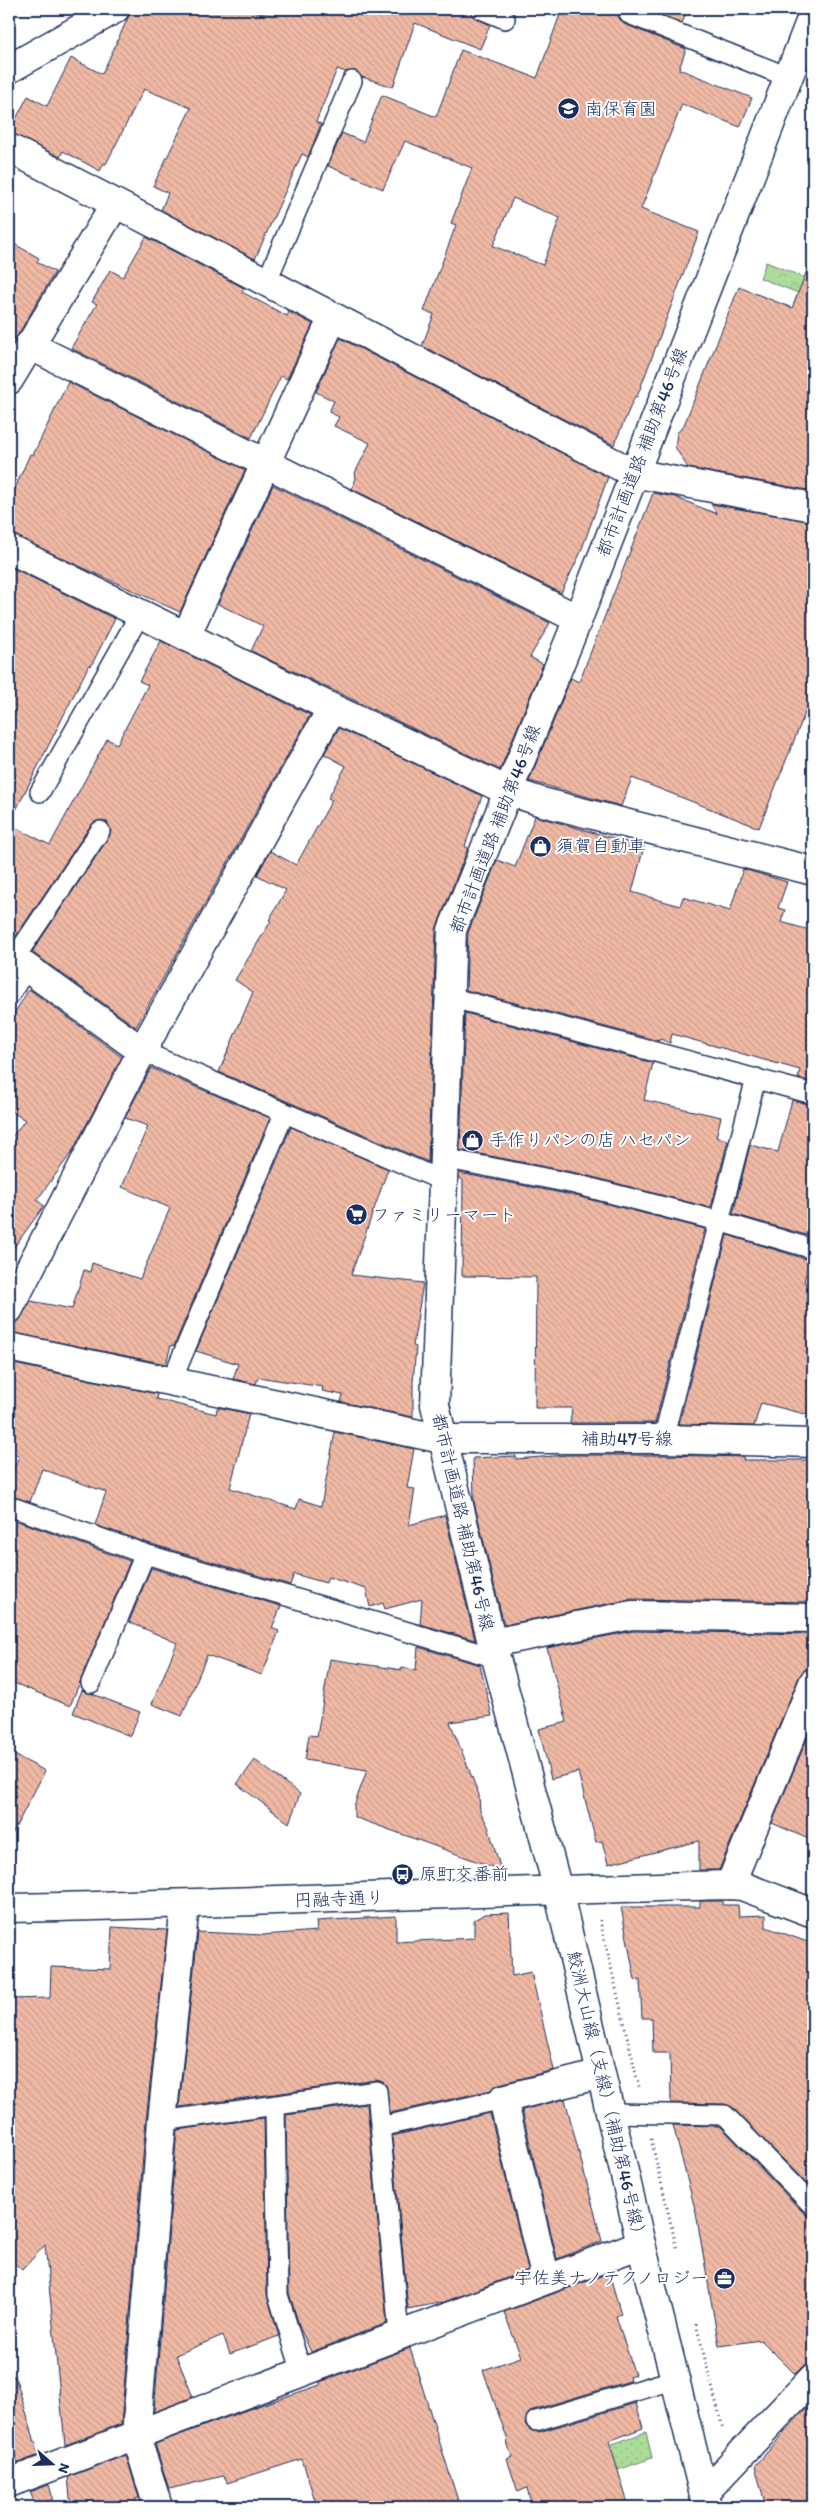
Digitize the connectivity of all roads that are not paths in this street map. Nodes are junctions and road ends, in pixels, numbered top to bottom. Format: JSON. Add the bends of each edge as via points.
{"nodes":[{"id":1,"x":115,"y":9,"type":"edge"},
{"id":2,"x":481,"y":9,"type":"edge"},
{"id":3,"x":629,"y":14,"type":"dead end"},
{"id":4,"x":505,"y":19,"type":"dead end"},
{"id":5,"x":810,"y":29,"type":"edge"},
{"id":6,"x":9,"y":69,"type":"edge"},
{"id":7,"x":788,"y":77,"type":"junction"},
{"id":8,"x":352,"y":81,"type":"dead end"},
{"id":9,"x":9,"y":148,"type":"edge"},
{"id":10,"x":115,"y":204,"type":"junction"},
{"id":11,"x":266,"y":283,"type":"junction"},
{"id":12,"x":333,"y":317,"type":"junction"},
{"id":13,"x":29,"y":345,"type":"junction"},
{"id":14,"x":9,"y":380,"type":"edge"},
{"id":15,"x":266,"y":462,"type":"junction"},
{"id":16,"x":633,"y":473,"type":"junction"},
{"id":17,"x":813,"y":507,"type":"edge"},
{"id":18,"x":9,"y":549,"type":"edge"},
{"id":19,"x":140,"y":614,"type":"junction"},
{"id":20,"x":578,"y":619,"type":"junction"},
{"id":21,"x":186,"y":636,"type":"junction"},
{"id":22,"x":332,"y":708,"type":"junction"},
{"id":23,"x":508,"y":791,"type":"junction"},
{"id":24,"x":40,"y":792,"type":"dead end"},
{"id":25,"x":100,"y":830,"type":"dead end"},
{"id":26,"x":813,"y":871,"type":"edge"},
{"id":27,"x":16,"y":961,"type":"edge"},
{"id":28,"x":9,"y":996,"type":"edge"},
{"id":29,"x":449,"y":998,"type":"junction"},
{"id":30,"x":142,"y":1051,"type":"junction"},
{"id":31,"x":756,"y":1078,"type":"junction"},
{"id":32,"x":813,"y":1094,"type":"edge"},
{"id":33,"x":284,"y":1114,"type":"junction"},
{"id":34,"x":443,"y":1170,"type":"junction"},
{"id":35,"x":718,"y":1221,"type":"junction"},
{"id":36,"x":813,"y":1249,"type":"edge"},
{"id":37,"x":9,"y":1309,"type":"edge"},
{"id":38,"x":9,"y":1347,"type":"edge"},
{"id":39,"x":172,"y":1380,"type":"junction"},
{"id":40,"x":663,"y":1438,"type":"junction"},
{"id":41,"x":442,"y":1439,"type":"junction"},
{"id":42,"x":813,"y":1443,"type":"edge"},
{"id":43,"x":9,"y":1506,"type":"edge"},
{"id":44,"x":145,"y":1554,"type":"junction"},
{"id":45,"x":813,"y":1618,"type":"edge"},
{"id":46,"x":494,"y":1651,"type":"junction"},
{"id":47,"x":91,"y":1683,"type":"dead end"},
{"id":48,"x":813,"y":1683,"type":"edge"},
{"id":49,"x":730,"y":1885,"type":"junction"},
{"id":50,"x":558,"y":1890,"type":"junction"},
{"id":51,"x":185,"y":1905,"type":"junction"},
{"id":52,"x":9,"y":1908,"type":"edge"},
{"id":53,"x":813,"y":1913,"type":"edge"},
{"id":54,"x":601,"y":2074,"type":"junction"},
{"id":55,"x":503,"y":2099,"type":"junction"},
{"id":56,"x":274,"y":2105,"type":"junction"},
{"id":57,"x":610,"y":2113,"type":"junction"},
{"id":58,"x":162,"y":2121,"type":"junction"},
{"id":59,"x":380,"y":2127,"type":"junction"},
{"id":60,"x":813,"y":2206,"type":"edge"},
{"id":61,"x":642,"y":2244,"type":"junction"},
{"id":62,"x":546,"y":2280,"type":"junction"},
{"id":63,"x":399,"y":2335,"type":"junction"},
{"id":64,"x":302,"y":2373,"type":"junction"},
{"id":65,"x":813,"y":2378,"type":"edge"},
{"id":66,"x":676,"y":2379,"type":"junction"},
{"id":67,"x":536,"y":2421,"type":"dead end"},
{"id":68,"x":136,"y":2435,"type":"junction"},
{"id":69,"x":9,"y":2484,"type":"edge"},
{"id":70,"x":706,"y":2500,"type":"edge"},
{"id":71,"x":158,"y":2507,"type":"edge"}],
"edges":[{"from":1,"to":6,"type":"street"},
{"from":2,"to":4,"type":"lane"},
{"from":3,"to":7,"type":"lane"},
{"from":5,"to":7,"type":"street","name":"都市計画道路 補助第46号線"},
{"from":7,"to":16,"type":"street","name":"都市計画道路 補助第46号線"},
{"from":8,"to":11,"type":"lane"},
{"from":9,"to":10,"type":"street"},
{"from":10,"to":11,"type":"street"},
{"from":10,"to":13,"type":"street"},
{"from":11,"to":12,"type":"street"},
{"from":12,"to":15,"type":"street"},
{"from":12,"to":16,"type":"street"},
{"from":13,"to":14,"type":"street"},
{"from":13,"to":15,"type":"street"},
{"from":15,"to":20,"type":"street"},
{"from":15,"to":21,"type":"street"},
{"from":16,"to":17,"type":"street"},
{"from":16,"to":20,"type":"street","name":"都市計画道路 補助第46号線"},
{"from":18,"to":19,"type":"street"},
{"from":19,"to":21,"type":"street"},
{"from":19,"to":24,"type":"lane"},
{"from":20,"to":23,"type":"street","name":"都市計画道路 補助第46号線"},
{"from":21,"to":22,"type":"street"},
{"from":22,"to":23,"type":"street"},
{"from":22,"to":30,"type":"street"},
{"from":23,"to":26,"type":"street","via":[[799,870]]},
{"from":23,"to":29,"type":"street","name":"都市計画道路 補助第46号線","via":[[452,930]]},
{"from":25,"to":27,"type":"lane"},
{"from":27,"to":28,"type":"lane"},
{"from":27,"to":30,"type":"street"},
{"from":29,"to":31,"type":"lane"},
{"from":29,"to":34,"type":"street","name":"都市計画道路 補助第46号線"},
{"from":30,"to":33,"type":"lane"},
{"from":30,"to":37,"type":"street"},
{"from":31,"to":32,"type":"lane"},
{"from":31,"to":35,"type":"lane"},
{"from":33,"to":34,"type":"lane"},
{"from":33,"to":39,"type":"lane"},
{"from":34,"to":35,"type":"lane","via":[[575,1184]]},
{"from":34,"to":41,"type":"street","name":"都市計画道路 補助第46号線","via":[[435,1405]]},
{"from":35,"to":36,"type":"lane"},
{"from":35,"to":40,"type":"lane"},
{"from":38,"to":39,"type":"street","name":"補助47号線"},
{"from":39,"to":41,"type":"street","name":"補助47号線"},
{"from":40,"to":41,"type":"street","name":"補助47号線"},
{"from":40,"to":42,"type":"street","name":"補助47号線"},
{"from":41,"to":46,"type":"street","name":"都市計画道路 補助第46号線"},
{"from":43,"to":44,"type":"lane"},
{"from":44,"to":46,"type":"lane"},
{"from":44,"to":47,"type":"lane"},
{"from":45,"to":46,"type":"street","via":[[632,1615]]},
{"from":46,"to":50,"type":"street","name":"都市計画道路 補助第46号線"},
{"from":48,"to":49,"type":"street"},
{"from":49,"to":50,"type":"street","name":"円融寺通り"},
{"from":49,"to":53,"type":"street","name":"円融寺通り","via":[[742,1886]]},
{"from":50,"to":51,"type":"street","name":"円融寺通り"},
{"from":50,"to":54,"type":"street","name":"鮫洲大山線（支線）（補助第46号線）"},
{"from":51,"to":52,"type":"street","name":"円融寺通り"},
{"from":51,"to":58,"type":"street"},
{"from":54,"to":55,"type":"street"},
{"from":54,"to":57,"type":"street","name":"鮫洲大山線（支線）（補助第46号線）"},
{"from":55,"to":59,"type":"lane"},
{"from":55,"to":62,"type":"street"},
{"from":56,"to":58,"type":"lane"},
{"from":56,"to":59,"type":"lane","via":[[377,2091]]},
{"from":56,"to":64,"type":"lane","via":[[278,2295]]},
{"from":57,"to":60,"type":"lane","via":[[725,2115]]},
{"from":57,"to":61,"type":"street","name":"鮫洲大山線（支線）（補助第46号線）"},
{"from":58,"to":68,"type":"street"},
{"from":59,"to":63,"type":"lane"},
{"from":61,"to":62,"type":"street"},
{"from":61,"to":66,"type":"street","name":"鮫洲大山線（支線）（補助第46号線）"},
{"from":62,"to":63,"type":"street"},
{"from":63,"to":64,"type":"street"},
{"from":64,"to":68,"type":"street"},
{"from":65,"to":70,"type":"street","via":[[732,2464]]},
{"from":66,"to":67,"type":"lane"},
{"from":66,"to":70,"type":"street","name":"鮫洲大山線（支線）（補助第46号線）"},
{"from":68,"to":69,"type":"street"},
{"from":68,"to":71,"type":"street"}]}
